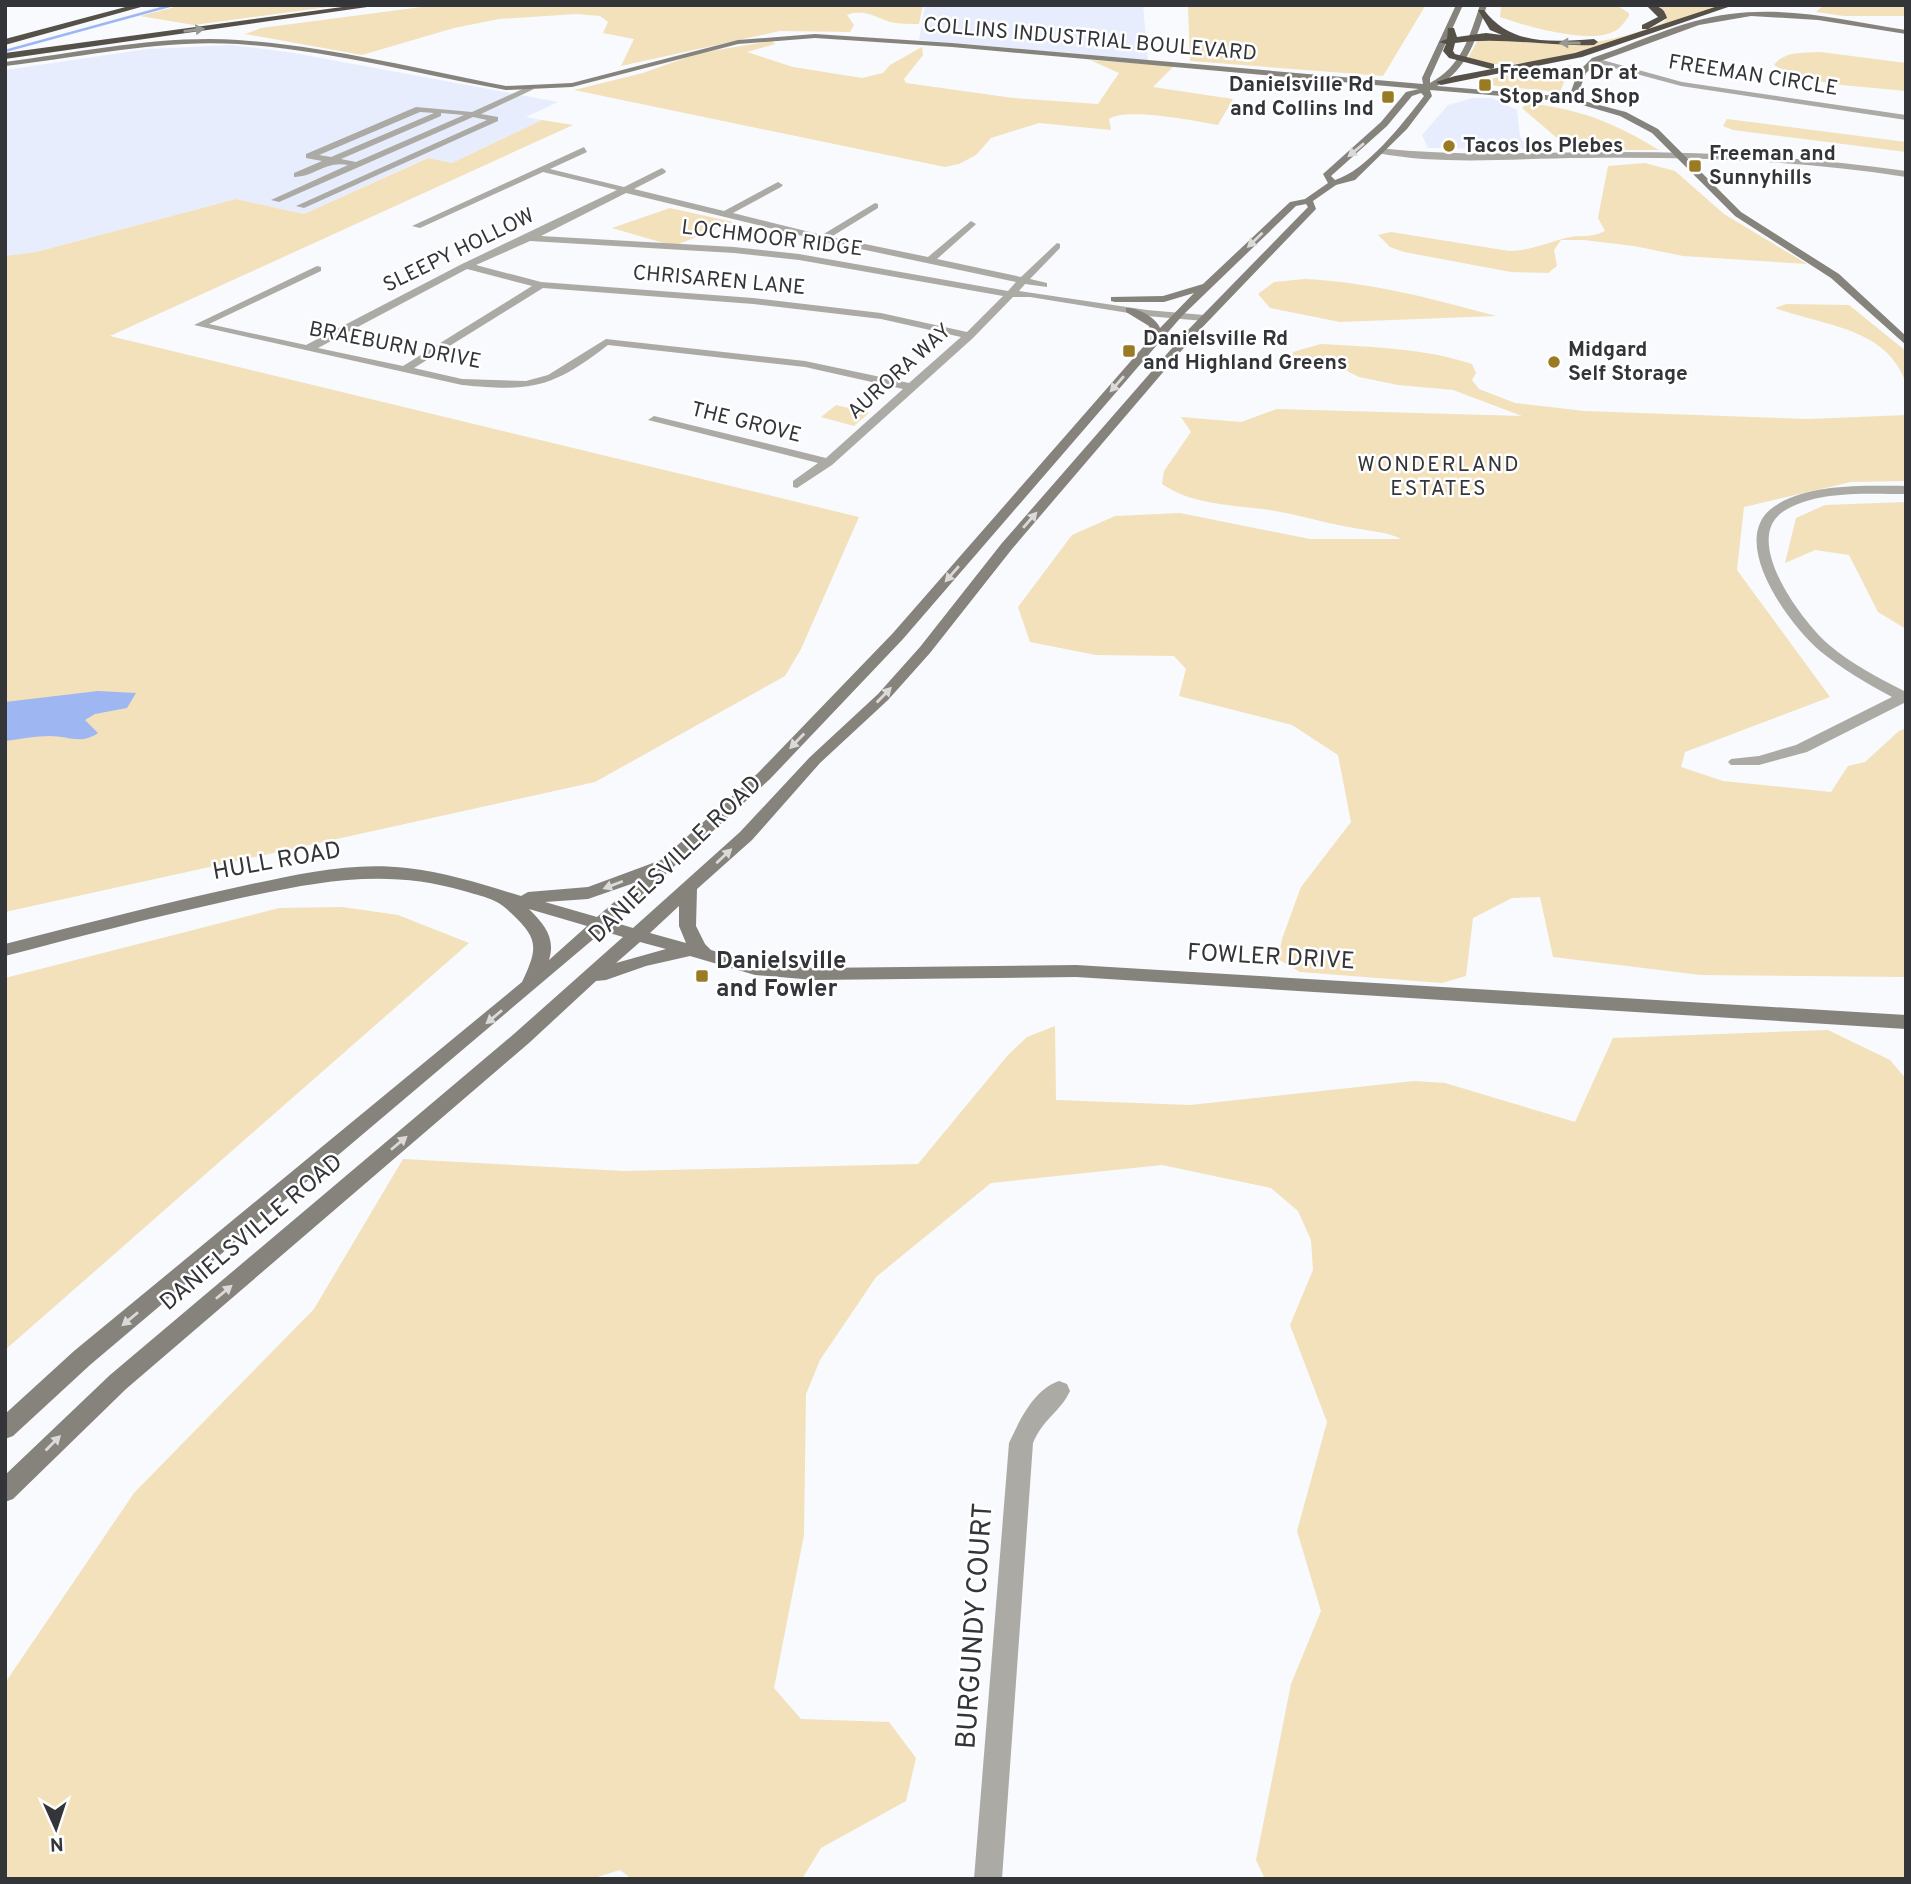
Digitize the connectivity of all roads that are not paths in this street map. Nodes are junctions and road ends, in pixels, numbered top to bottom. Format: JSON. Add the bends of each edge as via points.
{"nodes":[{"id":1,"x":117,"y":5,"type":"edge"},
{"id":2,"x":144,"y":5,"type":"edge"},
{"id":3,"x":377,"y":5,"type":"edge"},
{"id":4,"x":1460,"y":5,"type":"edge"},
{"id":5,"x":1650,"y":5,"type":"edge"},
{"id":6,"x":1730,"y":5,"type":"edge"},
{"id":7,"x":1483,"y":8,"type":"edge"},
{"id":8,"x":1450,"y":28,"type":"joint"},
{"id":9,"x":6,"y":32,"type":"edge"},
{"id":10,"x":1906,"y":32,"type":"edge"},
{"id":11,"x":1474,"y":37,"type":"junction"},
{"id":12,"x":1524,"y":39,"type":"junction"},
{"id":13,"x":1447,"y":41,"type":"junction"},
{"id":14,"x":5,"y":42,"type":"edge"},
{"id":15,"x":5,"y":56,"type":"edge"},
{"id":16,"x":1462,"y":60,"type":"junction"},
{"id":17,"x":1595,"y":60,"type":"junction"},
{"id":18,"x":5,"y":64,"type":"edge"},
{"id":19,"x":1534,"y":66,"type":"junction"},
{"id":20,"x":1441,"y":82,"type":"junction"},
{"id":21,"x":530,"y":89,"type":"junction"},
{"id":22,"x":1425,"y":89,"type":"junction"},
{"id":23,"x":1572,"y":100,"type":"junction"},
{"id":24,"x":445,"y":111,"type":"junction"},
{"id":25,"x":471,"y":114,"type":"junction"},
{"id":26,"x":1906,"y":118,"type":"edge"},
{"id":27,"x":584,"y":150,"type":"dead end"},
{"id":28,"x":1380,"y":151,"type":"junction"},
{"id":29,"x":1681,"y":156,"type":"junction"},
{"id":30,"x":331,"y":161,"type":"junction"},
{"id":31,"x":355,"y":164,"type":"junction"},
{"id":32,"x":541,"y":169,"type":"junction"},
{"id":33,"x":662,"y":171,"type":"dead end"},
{"id":34,"x":1906,"y":174,"type":"edge"},
{"id":35,"x":297,"y":175,"type":"dead end"},
{"id":36,"x":1333,"y":183,"type":"junction"},
{"id":37,"x":778,"y":186,"type":"dead end"},
{"id":38,"x":627,"y":190,"type":"junction"},
{"id":39,"x":276,"y":200,"type":"dead end"},
{"id":40,"x":1308,"y":201,"type":"junction"},
{"id":41,"x":301,"y":206,"type":"dead end"},
{"id":42,"x":875,"y":206,"type":"dead end"},
{"id":43,"x":727,"y":213,"type":"junction"},
{"id":44,"x":971,"y":224,"type":"dead end"},
{"id":45,"x":417,"y":226,"type":"dead end"},
{"id":46,"x":529,"y":238,"type":"junction"},
{"id":47,"x":823,"y":238,"type":"junction"},
{"id":48,"x":1057,"y":246,"type":"dead end"},
{"id":49,"x":931,"y":260,"type":"junction"},
{"id":50,"x":466,"y":266,"type":"junction"},
{"id":51,"x":317,"y":270,"type":"dead end"},
{"id":52,"x":1022,"y":282,"type":"junction"},
{"id":53,"x":1208,"y":284,"type":"junction"},
{"id":54,"x":541,"y":285,"type":"junction"},
{"id":55,"x":1010,"y":295,"type":"junction"},
{"id":56,"x":1115,"y":299,"type":"junction"},
{"id":57,"x":1130,"y":310,"type":"junction"},
{"id":58,"x":1158,"y":312,"type":"junction"},
{"id":59,"x":1178,"y":314,"type":"junction"},
{"id":60,"x":1204,"y":317,"type":"junction"},
{"id":61,"x":969,"y":336,"type":"junction"},
{"id":62,"x":1157,"y":339,"type":"junction"},
{"id":63,"x":1906,"y":342,"type":"edge"},
{"id":64,"x":309,"y":348,"type":"junction"},
{"id":65,"x":407,"y":368,"type":"junction"},
{"id":66,"x":911,"y":387,"type":"junction"},
{"id":67,"x":654,"y":420,"type":"dead end"},
{"id":68,"x":828,"y":462,"type":"junction"},
{"id":69,"x":797,"y":484,"type":"dead end"},
{"id":70,"x":1906,"y":490,"type":"edge"},
{"id":71,"x":907,"y":626,"type":"junction"},
{"id":72,"x":938,"y":634,"type":"junction"},
{"id":73,"x":1904,"y":698,"type":"edge"},
{"id":74,"x":1736,"y":762,"type":"dead end"},
{"id":75,"x":675,"y":857,"type":"junction"},
{"id":76,"x":688,"y":890,"type":"junction"},
{"id":77,"x":510,"y":898,"type":"junction"},
{"id":78,"x":600,"y":923,"type":"junction"},
{"id":79,"x":638,"y":936,"type":"junction"},
{"id":80,"x":5,"y":950,"type":"edge"},
{"id":81,"x":698,"y":954,"type":"junction"},
{"id":82,"x":585,"y":984,"type":"junction"},
{"id":83,"x":528,"y":988,"type":"junction"},
{"id":84,"x":1906,"y":1022,"type":"edge"},
{"id":85,"x":1059,"y":1391,"type":"dead end"},
{"id":86,"x":5,"y":1429,"type":"edge"},
{"id":87,"x":5,"y":1491,"type":"edge"},
{"id":88,"x":988,"y":1879,"type":"edge"}],
"edges":[{"from":1,"to":9,"type":"highway"},
{"from":2,"to":14,"type":"highway"},
{"from":15,"to":3,"type":"highway","one_way":true},
{"from":4,"to":8,"type":"main road"},
{"from":5,"to":12,"type":"highway","one_way":true,"via":[[1661,12],[1660,21],[1606,40],[1568,44]]},
{"from":6,"to":19,"type":"highway"},
{"from":7,"to":11,"type":"main road","name":"DANIELSVILLE ROAD"},
{"from":7,"to":12,"type":"highway","via":[[1493,29]]},
{"from":8,"to":13,"type":"highway","via":[[1453,35]]},
{"from":10,"to":17,"type":"main road","via":[[1767,15],[1720,18]]},
{"from":11,"to":12,"type":"highway"},
{"from":11,"to":13,"type":"highway"},
{"from":11,"to":16,"type":"main road","name":"DANIELSVILLE ROAD"},
{"from":13,"to":16,"type":"highway","via":[[1448,51]]},
{"from":13,"to":22,"type":"main road","name":"DANIELSVILLE ROAD","via":[[1426,78]]},
{"from":16,"to":19,"type":"highway"},
{"from":16,"to":20,"type":"main road","name":"DANIELSVILLE ROAD"},
{"from":17,"to":23,"type":"main road","via":[[1582,72]]},
{"from":17,"to":26,"type":"street","name":"FREEMAN CIRCLE","via":[[1681,84]]},
{"from":18,"to":21,"type":"main road","name":"COLLINS INDUSTRIAL BOULEVARD","via":[[170,43],[237,42]]},
{"from":19,"to":20,"type":"highway"},
{"from":20,"to":22,"type":"main road","name":"DANIELSVILLE ROAD"},
{"from":21,"to":22,"type":"main road","name":"COLLINS INDUSTRIAL BOULEVARD","via":[[611,77],[726,44],[802,36],[944,44]]},
{"from":21,"to":25,"type":"street"},
{"from":22,"to":23,"type":"main road","name":"COLLINS INDUSTRIAL BOULEVARD"},
{"from":22,"to":28,"type":"main road","name":"DANIELSVILLE ROAD","via":[[1428,96]]},
{"from":22,"to":36,"type":"main road","name":"DANIELSVILLE ROAD","one_way":true,"via":[[1409,94],[1384,124],[1326,176]]},
{"from":23,"to":29,"type":"main road","name":"COLLINS INDUSTRIAL BOULEVARD","via":[[1640,122]]},
{"from":24,"to":25,"type":"street"},
{"from":24,"to":30,"type":"street"},
{"from":24,"to":30,"type":"street","via":[[419,109],[309,156]]},
{"from":25,"to":31,"type":"street"},
{"from":25,"to":41,"type":"street","via":[[495,119]]},
{"from":27,"to":32,"type":"street"},
{"from":28,"to":29,"type":"street","via":[[1453,156]]},
{"from":28,"to":36,"type":"main road","name":"DANIELSVILLE ROAD","via":[[1352,178]]},
{"from":29,"to":34,"type":"street","via":[[1801,160]]},
{"from":29,"to":63,"type":"main road","name":"COLLINS INDUSTRIAL BOULEVARD","via":[[1738,214],[1829,272]]},
{"from":30,"to":31,"type":"street"},
{"from":30,"to":35,"type":"street"},
{"from":31,"to":39,"type":"street"},
{"from":32,"to":38,"type":"street"},
{"from":32,"to":45,"type":"street"},
{"from":33,"to":38,"type":"street","name":"SLEEPY HOLLOW"},
{"from":36,"to":40,"type":"main road","name":"DANIELSVILLE ROAD"},
{"from":37,"to":43,"type":"street"},
{"from":38,"to":43,"type":"street"},
{"from":38,"to":46,"type":"street","name":"SLEEPY HOLLOW"},
{"from":40,"to":53,"type":"main road","name":"DANIELSVILLE ROAD","one_way":true,"via":[[1293,204]]},
{"from":40,"to":60,"type":"main road","name":"DANIELSVILLE ROAD","via":[[1313,207]]},
{"from":42,"to":47,"type":"street"},
{"from":43,"to":47,"type":"street"},
{"from":44,"to":49,"type":"street"},
{"from":46,"to":50,"type":"street","name":"SLEEPY HOLLOW"},
{"from":46,"to":55,"type":"street","name":"LOCHMOOR RIDGE","via":[[799,257]]},
{"from":47,"to":49,"type":"street"},
{"from":48,"to":52,"type":"street","name":"AURORA WAY"},
{"from":49,"to":52,"type":"street"},
{"from":50,"to":54,"type":"street","name":"CHRISAREN LANE"},
{"from":50,"to":64,"type":"street","name":"SLEEPY HOLLOW"},
{"from":51,"to":64,"type":"street","name":"BRAEBURN DRIVE","via":[[199,325]]},
{"from":52,"to":55,"type":"street","name":"AURORA WAY"},
{"from":52,"to":56,"type":"street"},
{"from":53,"to":56,"type":"main road","via":[[1164,299]]},
{"from":53,"to":59,"type":"main road","name":"DANIELSVILLE ROAD"},
{"from":54,"to":61,"type":"street","name":"CHRISAREN LANE","via":[[856,313]]},
{"from":54,"to":65,"type":"street"},
{"from":55,"to":57,"type":"street","name":"LOCHMOOR RIDGE"},
{"from":55,"to":61,"type":"street","name":"AURORA WAY"},
{"from":56,"to":58,"type":"street"},
{"from":57,"to":58,"type":"street","name":"LOCHMOOR RIDGE"},
{"from":57,"to":62,"type":"main road","via":[[1154,324]]},
{"from":58,"to":59,"type":"street"},
{"from":59,"to":60,"type":"street"},
{"from":59,"to":62,"type":"main road","name":"DANIELSVILLE ROAD"},
{"from":72,"to":60,"type":"main road","name":"DANIELSVILLE ROAD","one_way":true,"via":[[1007,546]]},
{"from":61,"to":66,"type":"street","name":"AURORA WAY"},
{"from":62,"to":71,"type":"main road","name":"DANIELSVILLE ROAD","one_way":true},
{"from":64,"to":65,"type":"street","name":"BRAEBURN DRIVE"},
{"from":65,"to":66,"type":"street","name":"BRAEBURN DRIVE","via":[[462,382],[526,384],[552,378],[606,342],[805,365]]},
{"from":66,"to":68,"type":"street","name":"AURORA WAY"},
{"from":67,"to":68,"type":"street","name":"THE GROVE"},
{"from":68,"to":69,"type":"street","name":"AURORA WAY"},
{"from":70,"to":73,"type":"street","via":[[1800,500],[1768,518],[1762,531],[1765,559],[1778,593],[1805,632],[1824,649]]},
{"from":71,"to":72,"type":"main road"},
{"from":71,"to":75,"type":"main road","name":"DANIELSVILLE ROAD","one_way":true,"via":[[764,776]]},
{"from":76,"to":72,"type":"main road","name":"DANIELSVILLE ROAD","one_way":true,"via":[[883,697]]},
{"from":73,"to":74,"type":"street","via":[[1792,754]]},
{"from":75,"to":77,"type":"main road","one_way":true,"via":[[588,893]]},
{"from":75,"to":78,"type":"main road","name":"DANIELSVILLE ROAD"},
{"from":76,"to":79,"type":"main road","name":"DANIELSVILLE ROAD"},
{"from":76,"to":81,"type":"main road","via":[[686,926]]},
{"from":77,"to":78,"type":"main road","name":"HULL ROAD"},
{"from":77,"to":80,"type":"main road","name":"HULL ROAD","via":[[407,873],[316,876]]},
{"from":77,"to":83,"type":"main road","via":[[544,943]]},
{"from":78,"to":79,"type":"main road","name":"HULL ROAD"},
{"from":78,"to":83,"type":"main road","name":"DANIELSVILLE ROAD"},
{"from":79,"to":81,"type":"main road","name":"FOWLER DRIVE"},
{"from":79,"to":82,"type":"main road","name":"DANIELSVILLE ROAD"},
{"from":81,"to":82,"type":"main road","via":[[629,964]]},
{"from":81,"to":84,"type":"main road","name":"FOWLER DRIVE","via":[[755,969],[814,974],[1076,971]]},
{"from":87,"to":82,"type":"main road","name":"DANIELSVILLE ROAD","one_way":true,"via":[[128,1374]]},
{"from":83,"to":86,"type":"main road","name":"DANIELSVILLE ROAD","one_way":true,"via":[[82,1359]]},
{"from":85,"to":88,"type":"street","name":"BURGUNDY COURT","via":[[1031,1420],[1021,1443]]}]}
